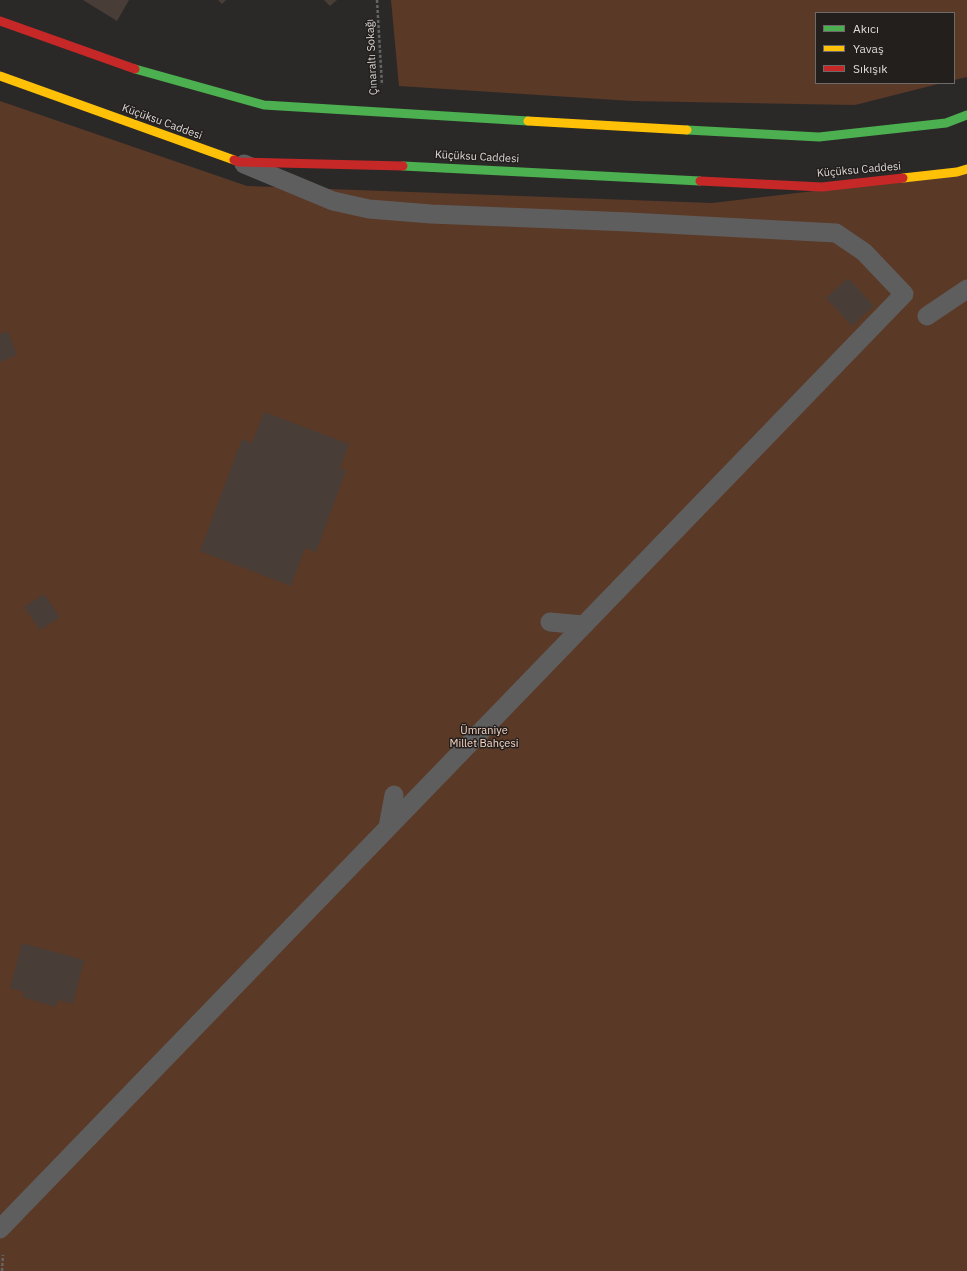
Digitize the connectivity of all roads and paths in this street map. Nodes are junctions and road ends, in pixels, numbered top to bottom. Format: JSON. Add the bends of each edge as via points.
{"nodes":[{"id":1,"x":377,"y":0,"type":"edge"},
{"id":2,"x":0,"y":21,"type":"edge"},
{"id":3,"x":0,"y":76,"type":"edge"},
{"id":4,"x":384,"y":113,"type":"junction"},
{"id":5,"x":967,"y":115,"type":"edge"},
{"id":6,"x":239,"y":162,"type":"junction"},
{"id":7,"x":967,"y":168,"type":"edge"},
{"id":8,"x":967,"y":289,"type":"edge"},
{"id":9,"x":926,"y":316,"type":"dead end"},
{"id":10,"x":550,"y":622,"type":"dead end"},
{"id":11,"x":583,"y":625,"type":"junction"},
{"id":12,"x":394,"y":795,"type":"dead end"},
{"id":13,"x":388,"y":827,"type":"junction"},
{"id":14,"x":0,"y":1229,"type":"edge"},
{"id":15,"x":4,"y":1253,"type":"dead end"},
{"id":16,"x":2,"y":1271,"type":"edge"}],
"edges":[{"from":1,"to":4,"type":"path","name":"Çınaraltı Sokağı"},
{"from":2,"to":4,"type":"main road","via":[[122,65],[264,105]]},
{"from":3,"to":6,"type":"main road","name":"Küçüksu Caddesi"},
{"from":4,"to":5,"type":"main road","via":[[819,137],[946,122]]},
{"from":6,"to":7,"type":"main road","name":"Küçüksu Caddesi","via":[[392,165],[822,186],[957,172]]},
{"from":6,"to":11,"type":"lane","via":[[333,201],[369,209],[836,233],[864,252],[904,294]]},
{"from":8,"to":9,"type":"lane"},
{"from":10,"to":11,"type":"lane"},
{"from":11,"to":13,"type":"lane"},
{"from":12,"to":13,"type":"lane"},
{"from":13,"to":14,"type":"lane"},
{"from":15,"to":16,"type":"path"}]}
